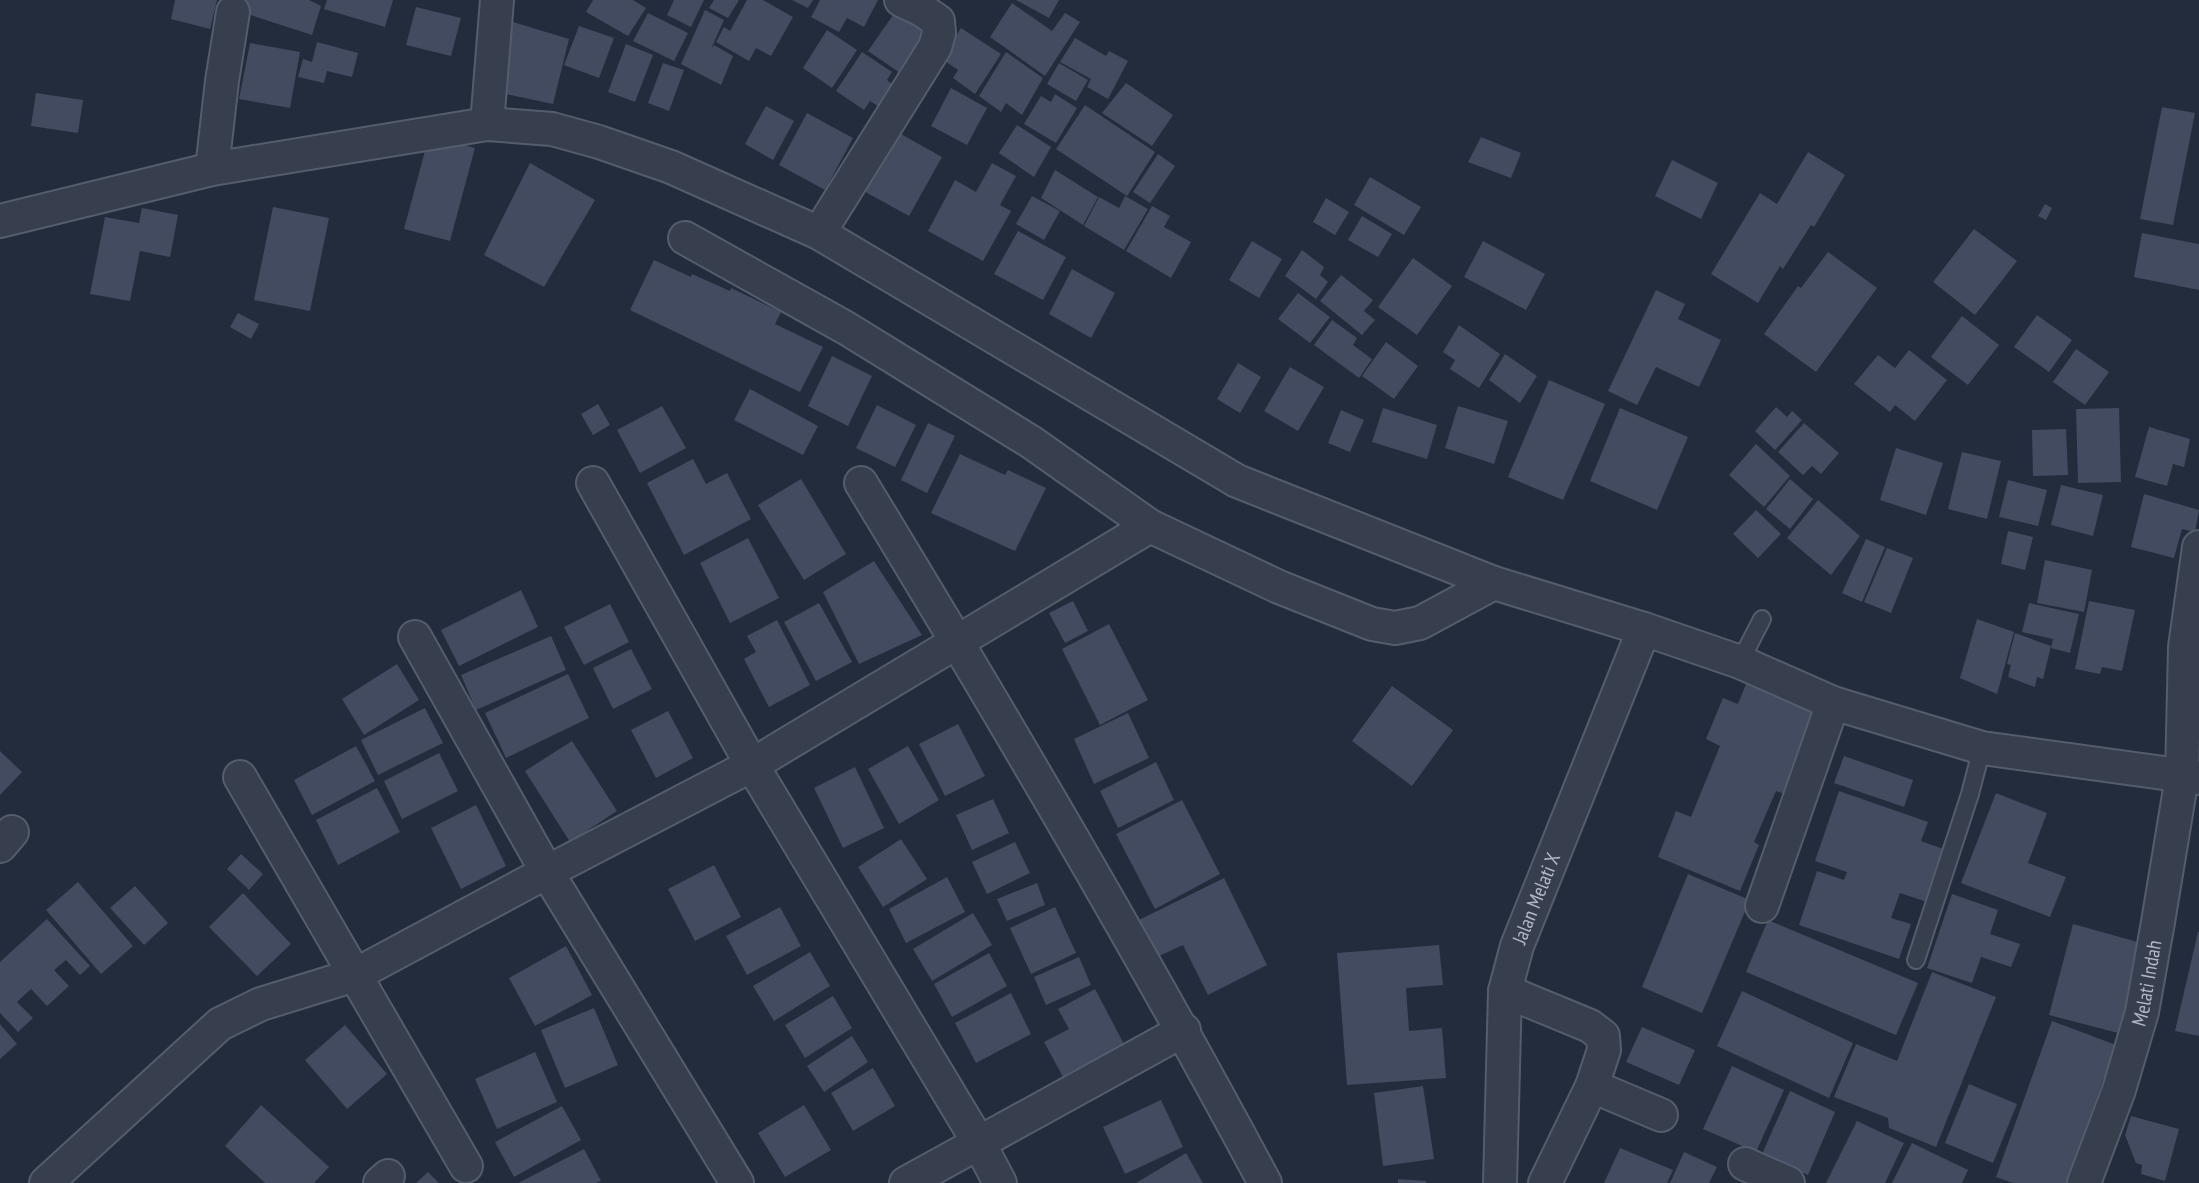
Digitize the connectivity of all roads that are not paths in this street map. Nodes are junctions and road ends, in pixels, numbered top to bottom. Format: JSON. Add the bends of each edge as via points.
{"nodes":[{"id":1,"x":497,"y":0,"type":"edge"},
{"id":2,"x":901,"y":0,"type":"edge"},
{"id":3,"x":233,"y":12,"type":"dead end"},
{"id":4,"x":487,"y":124,"type":"junction"},
{"id":5,"x":212,"y":169,"type":"junction"},
{"id":6,"x":0,"y":221,"type":"edge"},
{"id":7,"x":819,"y":233,"type":"junction"},
{"id":8,"x":685,"y":238,"type":"dead end"},
{"id":9,"x":593,"y":483,"type":"dead end"},
{"id":10,"x":861,"y":483,"type":"dead end"},
{"id":11,"x":1150,"y":526,"type":"junction"},
{"id":12,"x":2199,"y":547,"type":"edge"},
{"id":13,"x":1494,"y":583,"type":"junction"},
{"id":14,"x":1762,"y":619,"type":"dead end"},
{"id":15,"x":1644,"y":629,"type":"junction"},
{"id":16,"x":415,"y":637,"type":"dead end"},
{"id":17,"x":958,"y":643,"type":"junction"},
{"id":18,"x":1740,"y":662,"type":"junction"},
{"id":19,"x":1833,"y":703,"type":"junction"},
{"id":20,"x":1982,"y":748,"type":"junction"},
{"id":21,"x":752,"y":765,"type":"junction"},
{"id":22,"x":240,"y":777,"type":"dead end"},
{"id":23,"x":2190,"y":777,"type":"edge"},
{"id":24,"x":547,"y":872,"type":"junction"},
{"id":25,"x":1762,"y":906,"type":"dead end"},
{"id":26,"x":1916,"y":960,"type":"dead end"},
{"id":27,"x":355,"y":975,"type":"junction"},
{"id":28,"x":1505,"y":991,"type":"junction"},
{"id":29,"x":1184,"y":1030,"type":"junction"},
{"id":30,"x":1592,"y":1086,"type":"junction"},
{"id":31,"x":1661,"y":1115,"type":"dead end"},
{"id":32,"x":979,"y":1143,"type":"junction"},
{"id":33,"x":1745,"y":1164,"type":"dead end"},
{"id":34,"x":466,"y":1166,"type":"dead end"},
{"id":35,"x":46,"y":1183,"type":"edge"},
{"id":36,"x":737,"y":1183,"type":"edge"},
{"id":37,"x":906,"y":1183,"type":"edge"},
{"id":38,"x":1000,"y":1183,"type":"edge"},
{"id":39,"x":1265,"y":1183,"type":"edge"},
{"id":40,"x":1500,"y":1183,"type":"edge"},
{"id":41,"x":1545,"y":1183,"type":"edge"},
{"id":42,"x":1788,"y":1183,"type":"edge"},
{"id":43,"x":2084,"y":1183,"type":"edge"}],
"edges":[{"from":1,"to":4,"type":"street"},
{"from":2,"to":7,"type":"street","via":[[938,21],[935,47]]},
{"from":3,"to":5,"type":"street"},
{"from":4,"to":5,"type":"street"},
{"from":4,"to":7,"type":"street","via":[[552,129],[599,142],[671,167]]},
{"from":5,"to":6,"type":"street"},
{"from":7,"to":13,"type":"street","via":[[1237,481]]},
{"from":8,"to":11,"type":"street","via":[[846,328],[1018,434]]},
{"from":9,"to":21,"type":"street"},
{"from":10,"to":17,"type":"street"},
{"from":11,"to":13,"type":"street","via":[[1279,587],[1395,628],[1420,623]]},
{"from":11,"to":17,"type":"street"},
{"from":12,"to":23,"type":"street","name":"Melati Indah","via":[[2185,647]]},
{"from":13,"to":15,"type":"street"},
{"from":14,"to":18,"type":"lane"},
{"from":15,"to":18,"type":"street"},
{"from":15,"to":28,"type":"street","name":"Jalan Melati X","via":[[1517,946]]},
{"from":16,"to":24,"type":"street"},
{"from":17,"to":21,"type":"street"},
{"from":17,"to":29,"type":"street"},
{"from":18,"to":19,"type":"street"},
{"from":19,"to":20,"type":"street"},
{"from":19,"to":25,"type":"street"},
{"from":20,"to":23,"type":"street"},
{"from":20,"to":26,"type":"lane"},
{"from":21,"to":24,"type":"street"},
{"from":21,"to":32,"type":"street"},
{"from":22,"to":27,"type":"street"},
{"from":23,"to":43,"type":"street","name":"Melati Indah","via":[[2142,1012]]},
{"from":24,"to":27,"type":"street"},
{"from":24,"to":36,"type":"street"},
{"from":27,"to":34,"type":"street"},
{"from":27,"to":35,"type":"street","via":[[261,1004],[220,1024]]},
{"from":28,"to":30,"type":"street","via":[[1603,1036]]},
{"from":28,"to":40,"type":"street","name":"Jalan Melati X"},
{"from":29,"to":32,"type":"street"},
{"from":29,"to":39,"type":"street"},
{"from":30,"to":31,"type":"street"},
{"from":30,"to":41,"type":"street"},
{"from":32,"to":37,"type":"street"},
{"from":32,"to":38,"type":"street"},
{"from":33,"to":42,"type":"street"}]}
